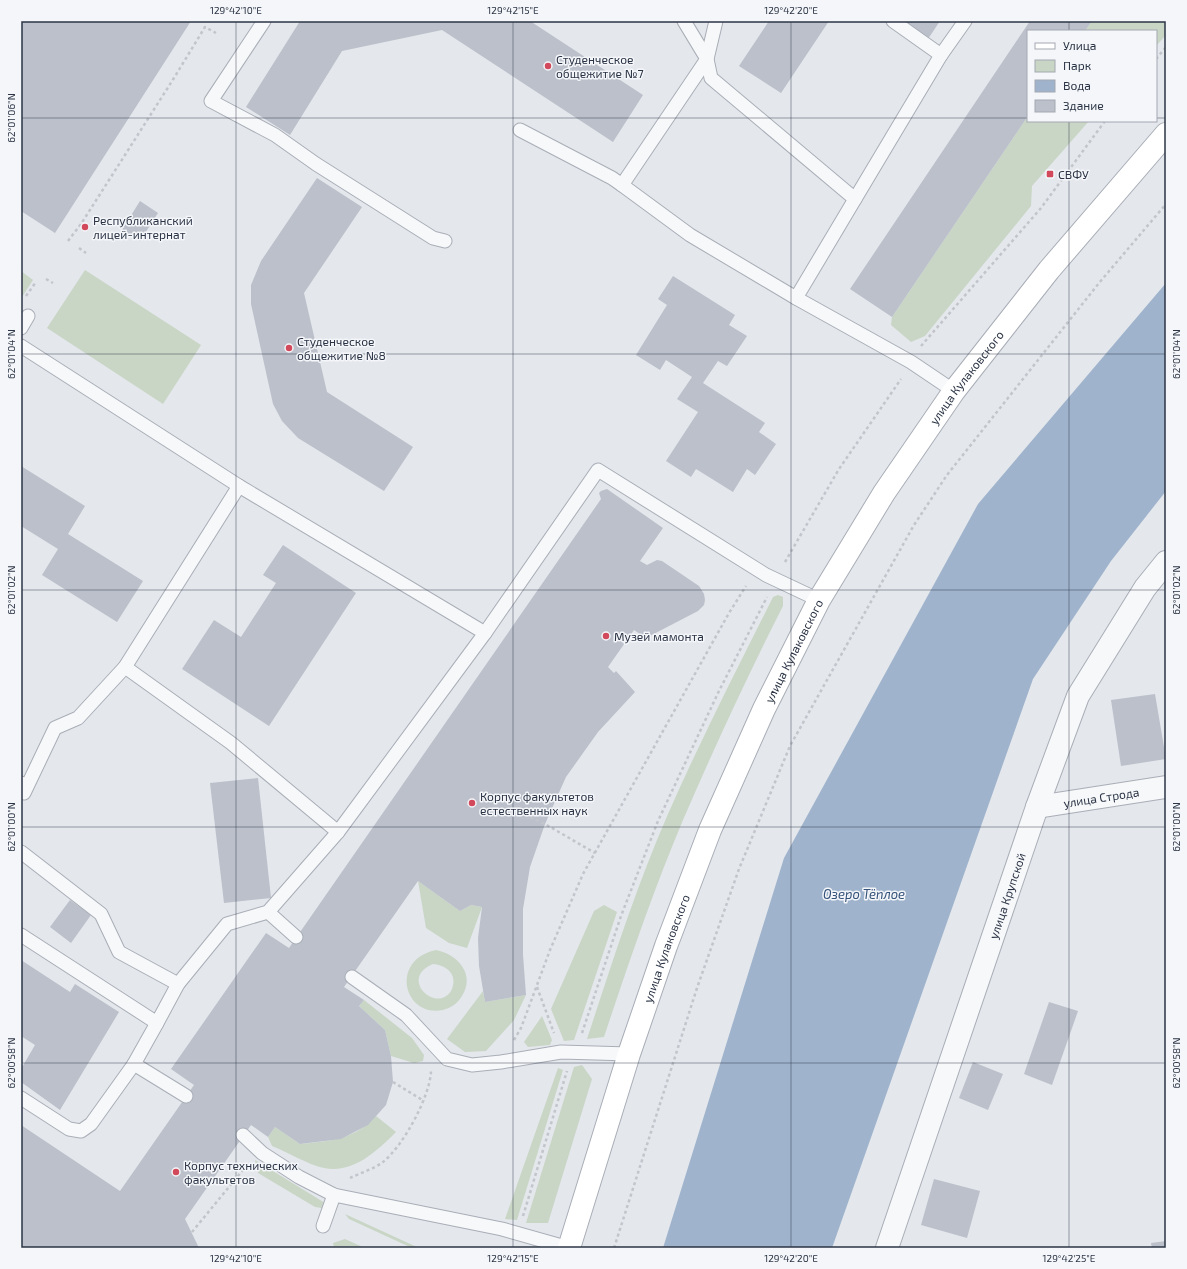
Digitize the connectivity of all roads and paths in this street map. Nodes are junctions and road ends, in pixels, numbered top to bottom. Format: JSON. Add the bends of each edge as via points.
{"nodes":[{"id":1,"x":264,"y":21,"type":"edge"},
{"id":2,"x":684,"y":21,"type":"edge"},
{"id":3,"x":716,"y":21,"type":"edge"},
{"id":4,"x":893,"y":21,"type":"edge"},
{"id":5,"x":965,"y":21,"type":"edge"},
{"id":6,"x":216,"y":34,"type":"dead end"},
{"id":7,"x":1166,"y":48,"type":"edge"},
{"id":8,"x":940,"y":55,"type":"junction"},
{"id":9,"x":1157,"y":58,"type":"edge"},
{"id":10,"x":707,"y":59,"type":"junction"},
{"id":11,"x":520,"y":130,"type":"dead end"},
{"id":12,"x":1166,"y":134,"type":"edge"},
{"id":13,"x":622,"y":185,"type":"junction"},
{"id":14,"x":855,"y":198,"type":"junction"},
{"id":15,"x":1166,"y":204,"type":"edge"},
{"id":16,"x":68,"y":241,"type":"dead end"},
{"id":17,"x":445,"y":241,"type":"dead end"},
{"id":18,"x":79,"y":248,"type":"dead end"},
{"id":19,"x":86,"y":253,"type":"dead end"},
{"id":20,"x":46,"y":279,"type":"dead end"},
{"id":21,"x":36,"y":282,"type":"dead end"},
{"id":22,"x":53,"y":283,"type":"dead end"},
{"id":23,"x":25,"y":298,"type":"dead end"},
{"id":24,"x":796,"y":298,"type":"junction"},
{"id":25,"x":28,"y":316,"type":"dead end"},
{"id":26,"x":21,"y":328,"type":"edge"},
{"id":27,"x":21,"y":346,"type":"edge"},
{"id":28,"x":954,"y":391,"type":"junction"},
{"id":29,"x":239,"y":486,"type":"junction"},
{"id":30,"x":1166,"y":562,"type":"edge"},
{"id":31,"x":776,"y":580,"type":"junction"},
{"id":32,"x":819,"y":600,"type":"junction"},
{"id":33,"x":485,"y":633,"type":"junction"},
{"id":34,"x":125,"y":667,"type":"junction"},
{"id":35,"x":1166,"y":788,"type":"edge"},
{"id":36,"x":22,"y":791,"type":"edge"},
{"id":37,"x":1038,"y":807,"type":"junction"},
{"id":38,"x":514,"y":810,"type":"dead end"},
{"id":39,"x":338,"y":832,"type":"junction"},
{"id":40,"x":21,"y":852,"type":"edge"},
{"id":41,"x":595,"y":853,"type":"dead end"},
{"id":42,"x":268,"y":912,"type":"junction"},
{"id":43,"x":21,"y":935,"type":"edge"},
{"id":44,"x":296,"y":937,"type":"dead end"},
{"id":45,"x":352,"y":976,"type":"dead end"},
{"id":46,"x":178,"y":984,"type":"junction"},
{"id":47,"x":536,"y":987,"type":"dead end"},
{"id":48,"x":157,"y":1023,"type":"junction"},
{"id":49,"x":432,"y":1042,"type":"junction"},
{"id":50,"x":568,"y":1052,"type":"junction"},
{"id":51,"x":629,"y":1054,"type":"junction"},
{"id":52,"x":134,"y":1064,"type":"junction"},
{"id":53,"x":393,"y":1082,"type":"dead end"},
{"id":54,"x":186,"y":1096,"type":"dead end"},
{"id":55,"x":21,"y":1098,"type":"edge"},
{"id":56,"x":424,"y":1101,"type":"junction"},
{"id":57,"x":244,"y":1135,"type":"joint"},
{"id":58,"x":237,"y":1179,"type":"junction"},
{"id":59,"x":348,"y":1179,"type":"dead end"},
{"id":60,"x":239,"y":1182,"type":"dead end"},
{"id":61,"x":334,"y":1195,"type":"junction"},
{"id":62,"x":324,"y":1226,"type":"dead end"},
{"id":63,"x":192,"y":1232,"type":"dead end"},
{"id":64,"x":520,"y":1234,"type":"junction"},
{"id":65,"x":569,"y":1248,"type":"edge"},
{"id":66,"x":614,"y":1248,"type":"edge"},
{"id":67,"x":887,"y":1248,"type":"edge"}],
"edges":[{"from":1,"to":17,"type":"lane","via":[[211,101],[275,135],[433,238]]},
{"from":2,"to":10,"type":"lane"},
{"from":3,"to":10,"type":"lane"},
{"from":4,"to":8,"type":"lane"},
{"from":5,"to":8,"type":"lane"},
{"from":6,"to":16,"type":"path","via":[[205,27]]},
{"from":7,"to":9,"type":"path"},
{"from":8,"to":14,"type":"lane"},
{"from":10,"to":13,"type":"lane"},
{"from":10,"to":14,"type":"lane","via":[[711,78]]},
{"from":11,"to":13,"type":"lane"},
{"from":12,"to":28,"type":"main road","name":"улица Кулаковского","via":[[1049,270]]},
{"from":13,"to":24,"type":"lane","via":[[690,235]]},
{"from":14,"to":24,"type":"lane"},
{"from":15,"to":66,"type":"path","via":[[1099,283],[947,475],[914,525],[790,746],[739,869],[697,988]]},
{"from":18,"to":19,"type":"path"},
{"from":20,"to":22,"type":"path"},
{"from":21,"to":23,"type":"path"},
{"from":24,"to":28,"type":"lane","via":[[910,362]]},
{"from":25,"to":26,"type":"lane"},
{"from":27,"to":29,"type":"lane"},
{"from":28,"to":32,"type":"main road","name":"улица Кулаковского","via":[[884,493]]},
{"from":29,"to":33,"type":"lane"},
{"from":29,"to":34,"type":"lane"},
{"from":30,"to":37,"type":"street","name":"улица Крупской","via":[[1145,588],[1078,696]]},
{"from":31,"to":32,"type":"lane"},
{"from":31,"to":33,"type":"lane","via":[[598,470]]},
{"from":31,"to":50,"type":"path","via":[[718,693],[658,821]]},
{"from":32,"to":51,"type":"main road","name":"улица Кулаковского","via":[[764,708],[710,830]]},
{"from":33,"to":39,"type":"lane"},
{"from":34,"to":36,"type":"lane","via":[[78,718],[55,728]]},
{"from":34,"to":39,"type":"lane","via":[[231,743]]},
{"from":35,"to":37,"type":"street","name":"улица Строда"},
{"from":37,"to":67,"type":"street","name":"улица Крупской"},
{"from":38,"to":41,"type":"path"},
{"from":39,"to":42,"type":"lane"},
{"from":40,"to":46,"type":"lane","via":[[101,914],[119,952]]},
{"from":42,"to":44,"type":"lane"},
{"from":42,"to":46,"type":"lane","via":[[227,924]]},
{"from":43,"to":48,"type":"lane"},
{"from":45,"to":49,"type":"lane","via":[[406,1015]]},
{"from":46,"to":48,"type":"lane"},
{"from":47,"to":50,"type":"path"},
{"from":48,"to":52,"type":"lane"},
{"from":49,"to":50,"type":"lane","via":[[447,1060],[472,1065]]},
{"from":49,"to":56,"type":"path","via":[[431,1078]]},
{"from":50,"to":51,"type":"lane"},
{"from":50,"to":64,"type":"path"},
{"from":51,"to":65,"type":"main road","name":"улица Кулаковского"},
{"from":52,"to":54,"type":"lane"},
{"from":52,"to":55,"type":"lane","via":[[91,1124],[81,1131],[69,1129]]},
{"from":53,"to":56,"type":"path"},
{"from":56,"to":59,"type":"path","via":[[405,1136],[383,1162]]},
{"from":57,"to":58,"type":"path","via":[[248,1165]]},
{"from":57,"to":61,"type":"lane","via":[[262,1153]]},
{"from":58,"to":60,"type":"path"},
{"from":58,"to":63,"type":"path"},
{"from":61,"to":62,"type":"lane"},
{"from":61,"to":64,"type":"lane"},
{"from":64,"to":65,"type":"lane"}]}
